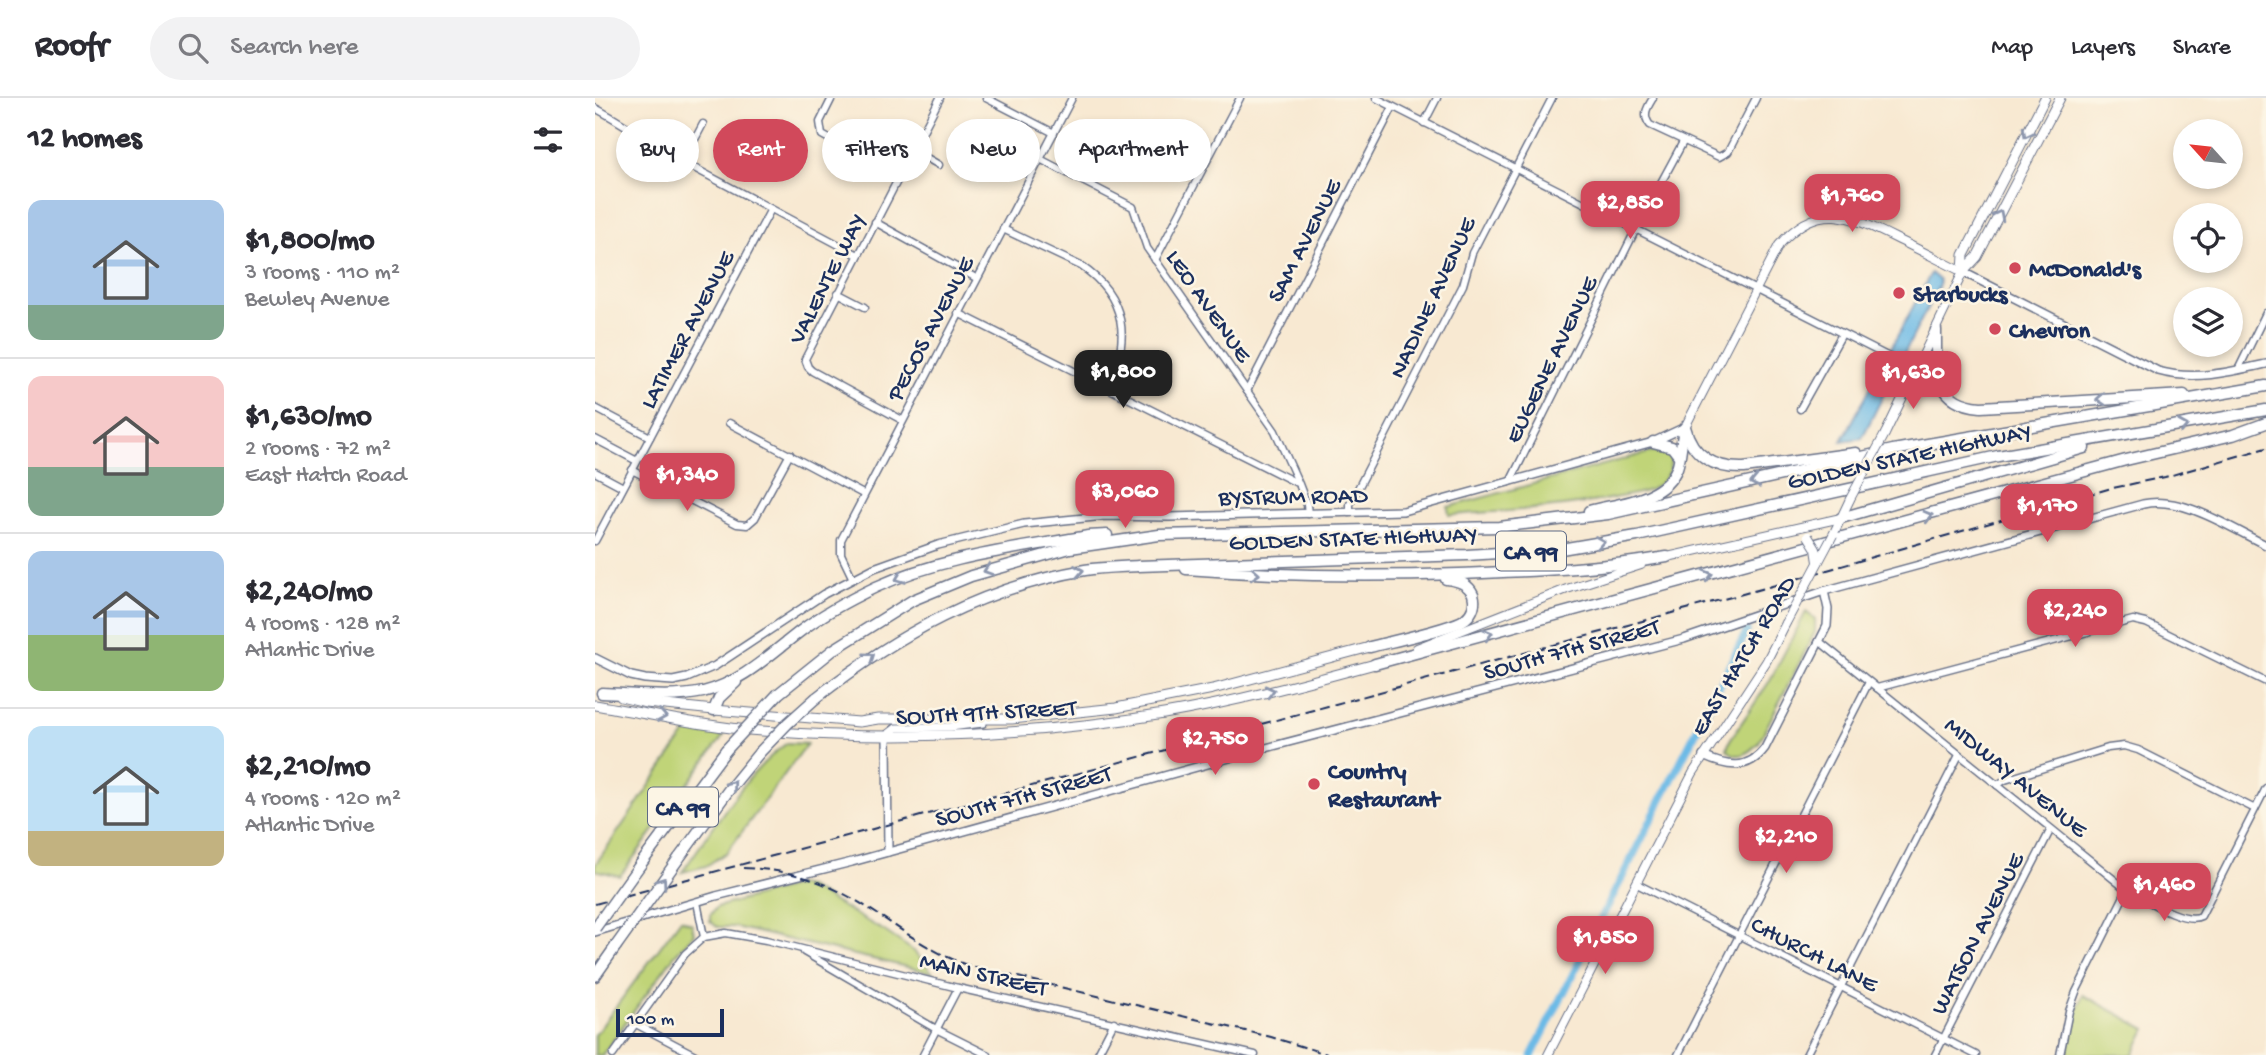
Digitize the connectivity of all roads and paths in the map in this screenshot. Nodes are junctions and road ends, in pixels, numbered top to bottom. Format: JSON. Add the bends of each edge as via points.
{"nodes":[{"id":1,"x":832,"y":98,"type":"edge"},
{"id":2,"x":940,"y":98,"type":"edge"},
{"id":3,"x":986,"y":98,"type":"edge"},
{"id":4,"x":1072,"y":98,"type":"edge"},
{"id":5,"x":1240,"y":98,"type":"edge"},
{"id":6,"x":1376,"y":98,"type":"edge"},
{"id":7,"x":1437,"y":98,"type":"edge"},
{"id":8,"x":1552,"y":98,"type":"edge"},
{"id":9,"x":1653,"y":98,"type":"edge"},
{"id":10,"x":1756,"y":98,"type":"edge"},
{"id":11,"x":2045,"y":98,"type":"edge"},
{"id":12,"x":2060,"y":98,"type":"edge"},
{"id":13,"x":1393,"y":107,"type":"junction"},
{"id":14,"x":595,"y":108,"type":"edge"},
{"id":15,"x":616,"y":119,"type":"edge"},
{"id":16,"x":929,"y":119,"type":"edge"},
{"id":17,"x":1424,"y":123,"type":"junction"},
{"id":18,"x":703,"y":124,"type":"dead end"},
{"id":19,"x":699,"y":132,"type":"edge"},
{"id":20,"x":1053,"y":133,"type":"junction"},
{"id":21,"x":822,"y":134,"type":"edge"},
{"id":22,"x":1683,"y":142,"type":"junction"},
{"id":23,"x":1040,"y":159,"type":"joint"},
{"id":24,"x":932,"y":160,"type":"edge"},
{"id":25,"x":939,"y":164,"type":"dead end"},
{"id":26,"x":1516,"y":168,"type":"junction"},
{"id":27,"x":699,"y":171,"type":"edge"},
{"id":28,"x":896,"y":182,"type":"edge"},
{"id":29,"x":1028,"y":182,"type":"edge"},
{"id":30,"x":771,"y":209,"type":"junction"},
{"id":31,"x":875,"y":222,"type":"junction"},
{"id":32,"x":1003,"y":229,"type":"junction"},
{"id":33,"x":1636,"y":229,"type":"junction"},
{"id":34,"x":858,"y":255,"type":"junction"},
{"id":35,"x":1155,"y":260,"type":"junction"},
{"id":36,"x":1963,"y":272,"type":"junction"},
{"id":37,"x":976,"y":278,"type":"junction"},
{"id":38,"x":1756,"y":289,"type":"junction"},
{"id":39,"x":838,"y":293,"type":"junction"},
{"id":40,"x":865,"y":307,"type":"dead end"},
{"id":41,"x":958,"y":313,"type":"junction"},
{"id":42,"x":2266,"y":313,"type":"edge"},
{"id":43,"x":1935,"y":330,"type":"junction"},
{"id":44,"x":1842,"y":334,"type":"junction"},
{"id":45,"x":1891,"y":358,"type":"dead end"},
{"id":46,"x":2266,"y":364,"type":"edge"},
{"id":47,"x":2238,"y":370,"type":"junction"},
{"id":48,"x":2266,"y":386,"type":"edge"},
{"id":49,"x":1107,"y":387,"type":"junction"},
{"id":50,"x":1247,"y":391,"type":"junction"},
{"id":51,"x":2218,"y":395,"type":"junction"},
{"id":52,"x":595,"y":408,"type":"edge"},
{"id":53,"x":1800,"y":409,"type":"dead end"},
{"id":54,"x":2266,"y":410,"type":"edge"},
{"id":55,"x":902,"y":420,"type":"junction"},
{"id":56,"x":729,"y":423,"type":"dead end"},
{"id":57,"x":2266,"y":423,"type":"edge"},
{"id":58,"x":1685,"y":427,"type":"junction"},
{"id":59,"x":2150,"y":431,"type":"junction"},
{"id":60,"x":650,"y":437,"type":"junction"},
{"id":61,"x":595,"y":439,"type":"edge"},
{"id":62,"x":1654,"y":442,"type":"junction"},
{"id":63,"x":1893,"y":450,"type":"junction"},
{"id":64,"x":790,"y":454,"type":"junction"},
{"id":65,"x":1679,"y":456,"type":"junction"},
{"id":66,"x":637,"y":461,"type":"junction"},
{"id":67,"x":632,"y":470,"type":"junction"},
{"id":68,"x":595,"y":472,"type":"edge"},
{"id":69,"x":1510,"y":482,"type":"junction"},
{"id":70,"x":1299,"y":484,"type":"junction"},
{"id":71,"x":623,"y":487,"type":"junction"},
{"id":72,"x":863,"y":494,"type":"junction"},
{"id":73,"x":1350,"y":513,"type":"junction"},
{"id":74,"x":1308,"y":514,"type":"junction"},
{"id":75,"x":1841,"y":517,"type":"junction"},
{"id":76,"x":1542,"y":523,"type":"junction"},
{"id":77,"x":1784,"y":530,"type":"junction"},
{"id":78,"x":1159,"y":535,"type":"junction"},
{"id":79,"x":595,"y":541,"type":"edge"},
{"id":80,"x":2266,"y":545,"type":"edge"},
{"id":81,"x":1667,"y":557,"type":"junction"},
{"id":82,"x":1818,"y":564,"type":"junction"},
{"id":83,"x":1138,"y":566,"type":"junction"},
{"id":84,"x":1422,"y":576,"type":"junction"},
{"id":85,"x":853,"y":579,"type":"junction"},
{"id":86,"x":1824,"y":592,"type":"junction"},
{"id":87,"x":1819,"y":641,"type":"junction"},
{"id":88,"x":1370,"y":646,"type":"joint"},
{"id":89,"x":595,"y":659,"type":"edge"},
{"id":90,"x":1375,"y":664,"type":"junction"},
{"id":91,"x":738,"y":680,"type":"junction"},
{"id":92,"x":1870,"y":682,"type":"junction"},
{"id":93,"x":2266,"y":682,"type":"edge"},
{"id":94,"x":1877,"y":688,"type":"junction"},
{"id":95,"x":599,"y":692,"type":"edge"},
{"id":96,"x":595,"y":705,"type":"edge"},
{"id":97,"x":1116,"y":708,"type":"junction"},
{"id":98,"x":714,"y":710,"type":"junction"},
{"id":99,"x":1012,"y":719,"type":"junction"},
{"id":100,"x":1117,"y":721,"type":"junction"},
{"id":101,"x":859,"y":722,"type":"junction"},
{"id":102,"x":722,"y":727,"type":"junction"},
{"id":103,"x":887,"y":735,"type":"junction"},
{"id":104,"x":1959,"y":755,"type":"junction"},
{"id":105,"x":1703,"y":757,"type":"junction"},
{"id":106,"x":1997,"y":785,"type":"junction"},
{"id":107,"x":2266,"y":788,"type":"edge"},
{"id":108,"x":2255,"y":809,"type":"junction"},
{"id":109,"x":2051,"y":829,"type":"junction"},
{"id":110,"x":888,"y":852,"type":"junction"},
{"id":111,"x":1637,"y":884,"type":"junction"},
{"id":112,"x":2127,"y":890,"type":"junction"},
{"id":113,"x":697,"y":902,"type":"junction"},
{"id":114,"x":595,"y":930,"type":"edge"},
{"id":115,"x":1739,"y":936,"type":"junction"},
{"id":116,"x":704,"y":937,"type":"junction"},
{"id":117,"x":796,"y":947,"type":"junction"},
{"id":118,"x":595,"y":976,"type":"edge"},
{"id":119,"x":1841,"y":987,"type":"junction"},
{"id":120,"x":958,"y":988,"type":"junction"},
{"id":121,"x":1114,"y":1022,"type":"junction"},
{"id":122,"x":636,"y":1024,"type":"junction"},
{"id":123,"x":936,"y":1029,"type":"junction"},
{"id":124,"x":1943,"y":1039,"type":"junction"},
{"id":125,"x":613,"y":1055,"type":"edge"},
{"id":126,"x":695,"y":1055,"type":"edge"},
{"id":127,"x":923,"y":1055,"type":"edge"},
{"id":128,"x":988,"y":1055,"type":"edge"},
{"id":129,"x":1097,"y":1055,"type":"edge"},
{"id":130,"x":1255,"y":1055,"type":"edge"},
{"id":131,"x":1548,"y":1055,"type":"edge"},
{"id":132,"x":1678,"y":1055,"type":"edge"},
{"id":133,"x":1806,"y":1055,"type":"edge"},
{"id":134,"x":1935,"y":1055,"type":"edge"},
{"id":135,"x":1976,"y":1055,"type":"edge"},
{"id":136,"x":2060,"y":1055,"type":"edge"}],
"edges":[{"from":1,"to":21,"type":"street","via":[[820,122]]},
{"from":2,"to":16,"type":"street","name":"VALENTE WAY"},
{"from":3,"to":20,"type":"street"},
{"from":4,"to":20,"type":"street","name":"PECOS AVENUE"},
{"from":5,"to":35,"type":"street"},
{"from":6,"to":13,"type":"street"},
{"from":7,"to":17,"type":"street"},
{"from":8,"to":26,"type":"street","name":"NADINE AVENUE"},
{"from":9,"to":22,"type":"street","via":[[1646,120]]},
{"from":10,"to":22,"type":"street","via":[[1721,157]]},
{"from":11,"to":36,"type":"main road","name":"EAST HATCH ROAD","one_way":true,"via":[[1964,255]]},
{"from":36,"to":12,"type":"main road","name":"EAST HATCH ROAD","one_way":true,"via":[[1977,257]]},
{"from":13,"to":17,"type":"street"},
{"from":13,"to":50,"type":"street","name":"SAM AVENUE"},
{"from":14,"to":15,"type":"street"},
{"from":17,"to":26,"type":"street"},
{"from":18,"to":19,"type":"street"},
{"from":20,"to":23,"type":"street","name":"PECOS AVENUE"},
{"from":22,"to":33,"type":"street","name":"EUGENE AVENUE"},
{"from":23,"to":35,"type":"street","name":"LEO AVENUE","via":[[1133,207]]},
{"from":24,"to":25,"type":"street"},
{"from":26,"to":33,"type":"street"},
{"from":26,"to":73,"type":"street","name":"NADINE AVENUE","via":[[1472,253],[1463,285],[1350,504]]},
{"from":27,"to":30,"type":"street"},
{"from":28,"to":31,"type":"street","name":"VALENTE WAY"},
{"from":29,"to":32,"type":"street","name":"PECOS AVENUE"},
{"from":30,"to":34,"type":"street"},
{"from":30,"to":60,"type":"street","name":"LATIMER AVENUE"},
{"from":31,"to":34,"type":"street","name":"VALENTE WAY"},
{"from":31,"to":37,"type":"street"},
{"from":32,"to":37,"type":"street","name":"PECOS AVENUE"},
{"from":32,"to":49,"type":"street","via":[[1081,266],[1108,290],[1118,310],[1122,340],[1118,365]]},
{"from":33,"to":38,"type":"street"},
{"from":33,"to":69,"type":"street","name":"EUGENE AVENUE"},
{"from":34,"to":39,"type":"street","name":"VALENTE WAY"},
{"from":35,"to":50,"type":"street","name":"LEO AVENUE"},
{"from":36,"to":38,"type":"main road","via":[[1867,224],[1845,216],[1824,216],[1790,233]]},
{"from":36,"to":43,"type":"main road","name":"EAST HATCH ROAD"},
{"from":36,"to":47,"type":"street","via":[[2158,371],[2193,376]]},
{"from":37,"to":41,"type":"street","name":"PECOS AVENUE"},
{"from":38,"to":44,"type":"street"},
{"from":38,"to":58,"type":"main road"},
{"from":39,"to":40,"type":"street"},
{"from":39,"to":55,"type":"street","name":"VALENTE WAY","via":[[806,363],[812,371]]},
{"from":41,"to":49,"type":"street"},
{"from":41,"to":55,"type":"street","name":"PECOS AVENUE"},
{"from":42,"to":47,"type":"street"},
{"from":51,"to":43,"type":"highway","one_way":true,"via":[[1961,404],[1939,380]]},
{"from":43,"to":75,"type":"main road","name":"EAST HATCH ROAD","bridge":true},
{"from":44,"to":45,"type":"street"},
{"from":44,"to":53,"type":"street"},
{"from":46,"to":47,"type":"street"},
{"from":48,"to":51,"type":"highway","name":"GOLDEN STATE HIGHWAY","number":"CA 99"},
{"from":49,"to":70,"type":"street"},
{"from":50,"to":70,"type":"street","name":"LEO AVENUE","via":[[1275,431]]},
{"from":51,"to":63,"type":"highway","name":"GOLDEN STATE HIGHWAY","number":"CA 99"},
{"from":52,"to":60,"type":"street"},
{"from":59,"to":54,"type":"highway","name":"GOLDEN STATE HIGHWAY","number":"CA 99","one_way":true},
{"from":55,"to":72,"type":"street","name":"PECOS AVENUE"},
{"from":56,"to":64,"type":"street"},
{"from":90,"to":57,"type":"highway","one_way":true},
{"from":58,"to":62,"type":"street","name":"BYSTRUM ROAD"},
{"from":58,"to":63,"type":"highway","via":[[1696,451],[1727,468]]},
{"from":58,"to":65,"type":"highway"},
{"from":59,"to":75,"type":"highway"},
{"from":83,"to":59,"type":"highway","name":"GOLDEN STATE HIGHWAY","number":"CA 99","one_way":true,"via":[[1561,549],[1998,456]]},
{"from":60,"to":66,"type":"street","name":"LATIMER AVENUE"},
{"from":61,"to":66,"type":"street"},
{"from":62,"to":65,"type":"highway","via":[[1672,447]]},
{"from":62,"to":69,"type":"street","name":"BYSTRUM ROAD"},
{"from":63,"to":76,"type":"highway","name":"GOLDEN STATE HIGHWAY","number":"CA 99","one_way":true,"via":[[1652,506]]},
{"from":64,"to":67,"type":"street","via":[[747,525]]},
{"from":64,"to":72,"type":"street"},
{"from":65,"to":76,"type":"highway","via":[[1672,478],[1653,494]]},
{"from":66,"to":67,"type":"street","name":"LATIMER AVENUE"},
{"from":67,"to":71,"type":"street","name":"LATIMER AVENUE"},
{"from":68,"to":71,"type":"street"},
{"from":69,"to":73,"type":"street","name":"BYSTRUM ROAD","via":[[1410,510]]},
{"from":70,"to":74,"type":"street","name":"LEO AVENUE"},
{"from":71,"to":79,"type":"street","name":"LATIMER AVENUE"},
{"from":72,"to":85,"type":"street","name":"PECOS AVENUE","via":[[839,547]]},
{"from":73,"to":74,"type":"street","name":"BYSTRUM ROAD"},
{"from":74,"to":85,"type":"street","name":"BYSTRUM ROAD","via":[[1105,516],[1024,524],[927,548]]},
{"from":75,"to":77,"type":"main road"},
{"from":75,"to":82,"type":"main road","name":"EAST HATCH ROAD","bridge":true},
{"from":76,"to":78,"type":"highway","name":"GOLDEN STATE HIGHWAY","number":"CA 99"},
{"from":77,"to":81,"type":"main road"},
{"from":77,"to":82,"type":"main road","bridge":true,"via":[[1808,536]]},
{"from":78,"to":91,"type":"highway","one_way":true,"via":[[1089,536],[973,555],[923,569],[835,608]]},
{"from":78,"to":114,"type":"highway","name":"GOLDEN STATE HIGHWAY","number":"CA 99","one_way":true,"bridge":true,"via":[[1070,548],[971,576],[913,600],[833,650],[778,694],[726,750]]},
{"from":80,"to":86,"type":"street","name":"SOUTH 7TH STREET","via":[[2188,508],[2155,501]]},
{"from":81,"to":84,"type":"highway","via":[[1573,570]]},
{"from":81,"to":90,"type":"main road","via":[[1567,589]]},
{"from":82,"to":105,"type":"main road","name":"EAST HATCH ROAD","bridge":true,"via":[[1766,662]]},
{"from":83,"to":84,"type":"highway","one_way":true,"via":[[1294,576]]},
{"from":118,"to":83,"type":"highway","name":"GOLDEN STATE HIGHWAY","number":"CA 99","one_way":true,"bridge":true,"via":[[728,791],[759,753],[816,698],[881,650],[962,607],[1068,573]]},
{"from":84,"to":88,"type":"highway","via":[[1468,586],[1474,599],[1468,617]]},
{"from":85,"to":89,"type":"street","name":"BYSTRUM ROAD","via":[[715,666],[687,678],[645,679]]},
{"from":86,"to":87,"type":"street","via":[[1828,617]]},
{"from":86,"to":110,"type":"street","name":"SOUTH 7TH STREET","via":[[1684,639]]},
{"from":87,"to":92,"type":"street","name":"MIDWAY AVENUE"},
{"from":87,"to":105,"type":"street","via":[[1760,755],[1738,766]]},
{"from":88,"to":97,"type":"main road","name":"SOUTH 9TH STREET","via":[[1213,689]]},
{"from":100,"to":90,"type":"main road","name":"SOUTH 9TH STREET","one_way":true,"via":[[1233,700]]},
{"from":91,"to":95,"type":"highway","via":[[688,694]]},
{"from":91,"to":98,"type":"highway","via":[[719,698]]},
{"from":92,"to":94,"type":"street","name":"MIDWAY AVENUE"},
{"from":92,"to":115,"type":"street"},
{"from":93,"to":94,"type":"street","via":[[2133,620]]},
{"from":94,"to":104,"type":"street","name":"MIDWAY AVENUE"},
{"from":95,"to":98,"type":"main road","name":"SOUTH 9TH STREET","via":[[646,703]]},
{"from":96,"to":102,"type":"main road","name":"SOUTH 9TH STREET","one_way":true},
{"from":97,"to":99,"type":"main road","name":"SOUTH 9TH STREET"},
{"from":97,"to":100,"type":"main road"},
{"from":98,"to":101,"type":"main road","name":"SOUTH 9TH STREET"},
{"from":98,"to":102,"type":"main road"},
{"from":99,"to":101,"type":"main road","name":"SOUTH 9TH STREET"},
{"from":99,"to":103,"type":"street","via":[[896,728]]},
{"from":100,"to":103,"type":"main road","name":"SOUTH 9TH STREET","via":[[1017,731]]},
{"from":101,"to":103,"type":"main road"},
{"from":102,"to":103,"type":"main road","name":"SOUTH 9TH STREET"},
{"from":103,"to":110,"type":"street"},
{"from":104,"to":106,"type":"street","name":"MIDWAY AVENUE"},
{"from":104,"to":119,"type":"street"},
{"from":105,"to":111,"type":"main road","name":"EAST HATCH ROAD"},
{"from":106,"to":108,"type":"street","via":[[2124,746]]},
{"from":106,"to":109,"type":"street","name":"MIDWAY AVENUE"},
{"from":107,"to":108,"type":"street"},
{"from":108,"to":112,"type":"street","name":"MIDWAY AVENUE","via":[[2201,916],[2193,920],[2182,917]]},
{"from":109,"to":112,"type":"street","name":"MIDWAY AVENUE"},
{"from":109,"to":124,"type":"street","name":"WATSON AVENUE"},
{"from":110,"to":113,"type":"street","name":"SOUTH 7TH STREET"},
{"from":111,"to":115,"type":"street","name":"CHURCH LANE"},
{"from":111,"to":131,"type":"main road","name":"EAST HATCH ROAD"},
{"from":112,"to":136,"type":"street","via":[[2076,992]]},
{"from":113,"to":114,"type":"street","name":"SOUTH 7TH STREET"},
{"from":113,"to":116,"type":"street"},
{"from":115,"to":119,"type":"street","name":"CHURCH LANE"},
{"from":115,"to":132,"type":"street"},
{"from":116,"to":117,"type":"street","name":"MAIN STREET","via":[[726,933]]},
{"from":116,"to":122,"type":"street","via":[[685,954]]},
{"from":117,"to":120,"type":"street","name":"MAIN STREET"},
{"from":117,"to":123,"type":"street"},
{"from":119,"to":124,"type":"street","name":"CHURCH LANE"},
{"from":119,"to":133,"type":"street"},
{"from":120,"to":121,"type":"street","name":"MAIN STREET"},
{"from":120,"to":123,"type":"street"},
{"from":121,"to":129,"type":"street"},
{"from":121,"to":130,"type":"street","name":"MAIN STREET"},
{"from":122,"to":125,"type":"street"},
{"from":122,"to":126,"type":"street"},
{"from":123,"to":127,"type":"street"},
{"from":123,"to":128,"type":"street"},
{"from":124,"to":134,"type":"street","name":"WATSON AVENUE"},
{"from":124,"to":135,"type":"street","name":"CHURCH LANE"}]}
